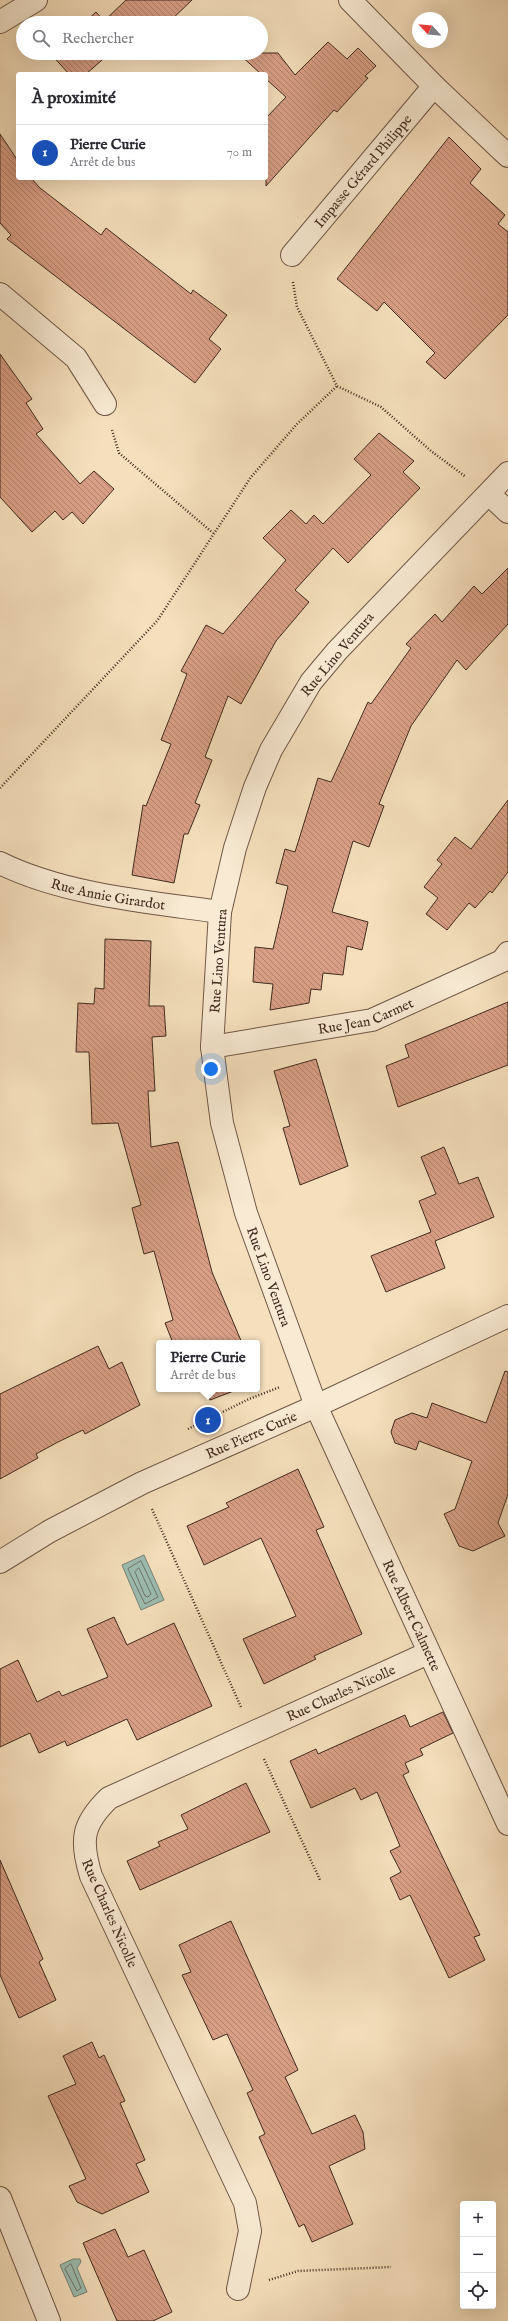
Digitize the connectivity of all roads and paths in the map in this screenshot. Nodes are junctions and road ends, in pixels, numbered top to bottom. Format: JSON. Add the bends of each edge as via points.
{"nodes":[{"id":1,"x":36,"y":0,"type":"edge"},
{"id":2,"x":350,"y":0,"type":"edge"},
{"id":3,"x":0,"y":22,"type":"edge"},
{"id":4,"x":434,"y":86,"type":"junction"},
{"id":5,"x":508,"y":156,"type":"edge"},
{"id":6,"x":292,"y":255,"type":"joint"},
{"id":7,"x":0,"y":294,"type":"edge"},
{"id":8,"x":337,"y":386,"type":"junction"},
{"id":9,"x":105,"y":404,"type":"joint"},
{"id":10,"x":508,"y":473,"type":"edge"},
{"id":11,"x":489,"y":494,"type":"junction"},
{"id":12,"x":508,"y":512,"type":"edge"},
{"id":13,"x":213,"y":533,"type":"junction"},
{"id":14,"x":0,"y":788,"type":"edge"},
{"id":15,"x":0,"y":863,"type":"edge"},
{"id":16,"x":220,"y":912,"type":"junction"},
{"id":17,"x":508,"y":953,"type":"edge"},
{"id":18,"x":212,"y":1047,"type":"junction"},
{"id":19,"x":508,"y":1316,"type":"edge"},
{"id":20,"x":316,"y":1406,"type":"junction"},
{"id":21,"x":142,"y":1483,"type":"junction"},
{"id":22,"x":0,"y":1562,"type":"edge"},
{"id":23,"x":428,"y":1653,"type":"junction"},
{"id":24,"x":252,"y":1733,"type":"junction"},
{"id":25,"x":508,"y":1824,"type":"edge"},
{"id":26,"x":320,"y":1880,"type":"dead end"},
{"id":27,"x":0,"y":2198,"type":"edge"},
{"id":28,"x":391,"y":2267,"type":"dead end"},
{"id":29,"x":238,"y":2289,"type":"joint"},
{"id":30,"x":50,"y":2321,"type":"edge"}],
"edges":[{"from":1,"to":3,"type":"street"},
{"from":2,"to":4,"type":"street"},
{"from":4,"to":5,"type":"street"},
{"from":4,"to":6,"type":"street","name":"Impasse Gérard Philippe"},
{"from":6,"to":8,"type":"path","via":[[297,307]]},
{"from":7,"to":9,"type":"street","via":[[76,358]]},
{"from":8,"to":11,"type":"path","via":[[381,407],[431,452]]},
{"from":8,"to":13,"type":"path","via":[[297,424],[251,477]]},
{"from":9,"to":13,"type":"path","via":[[119,453]]},
{"from":10,"to":11,"type":"street","name":"Rue Lino Ventura"},
{"from":11,"to":12,"type":"street"},
{"from":11,"to":16,"type":"street","name":"Rue Lino Ventura","via":[[368,616],[311,682],[274,744],[255,787]]},
{"from":13,"to":14,"type":"path","via":[[157,621]]},
{"from":15,"to":16,"type":"street","name":"Rue Annie Girardot","via":[[33,876],[76,888]]},
{"from":16,"to":18,"type":"street","name":"Rue Lino Ventura"},
{"from":17,"to":18,"type":"street","name":"Rue Jean Carmet","via":[[502,961],[372,1020]]},
{"from":18,"to":20,"type":"street","name":"Rue Lino Ventura","via":[[222,1123],[246,1213]]},
{"from":19,"to":20,"type":"street","name":"Rue Pierre Curie"},
{"from":20,"to":21,"type":"street","name":"Rue Pierre Curie"},
{"from":20,"to":23,"type":"street","name":"Rue Albert Calmette"},
{"from":21,"to":22,"type":"street","name":"Rue Pierre Curie","via":[[50,1531]]},
{"from":21,"to":24,"type":"path"},
{"from":23,"to":24,"type":"street","name":"Rue Charles Nicolle"},
{"from":23,"to":25,"type":"street","name":"Rue Albert Calmette"},
{"from":24,"to":26,"type":"path"},
{"from":24,"to":29,"type":"street","name":"Rue Charles Nicolle","via":[[109,1798],[94,1812],[86,1832],[84,1853],[91,1876],[245,2203],[250,2232]]},
{"from":27,"to":30,"type":"street"},
{"from":28,"to":29,"type":"path","via":[[298,2271]]}]}
